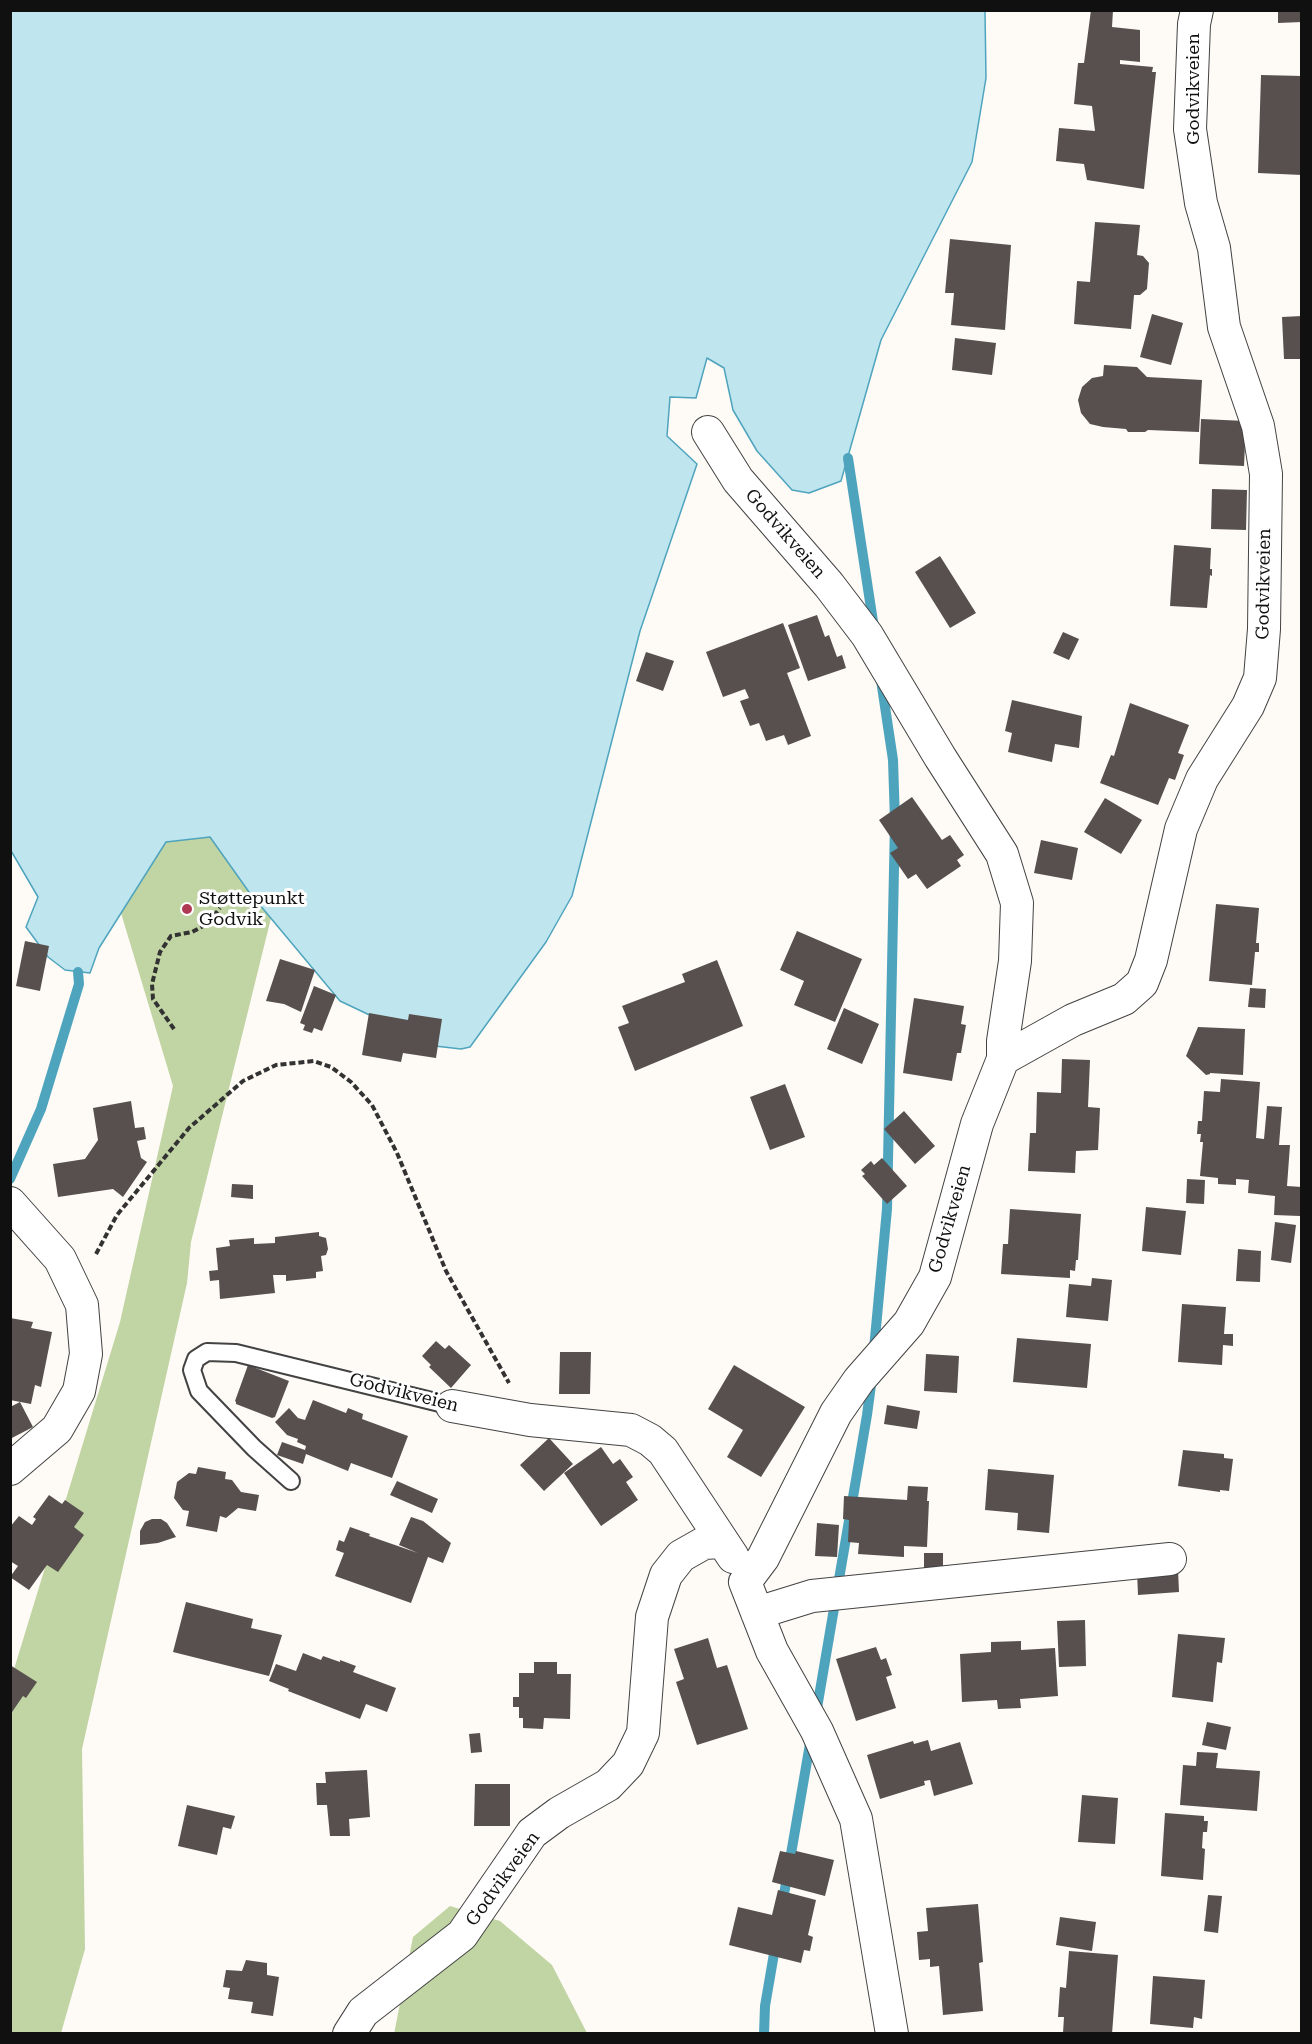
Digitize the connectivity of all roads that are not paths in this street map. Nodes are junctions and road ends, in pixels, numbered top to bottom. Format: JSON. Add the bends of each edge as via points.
{"nodes":[{"id":1,"x":1197,"y":10,"type":"edge"},
{"id":2,"x":708,"y":432,"type":"dead end"},
{"id":3,"x":1003,"y":1059,"type":"junction"},
{"id":4,"x":10,"y":1203,"type":"edge"},
{"id":5,"x":452,"y":1406,"type":"joint"},
{"id":6,"x":10,"y":1469,"type":"edge"},
{"id":7,"x":291,"y":1481,"type":"dead end"},
{"id":8,"x":722,"y":1542,"type":"junction"},
{"id":9,"x":1170,"y":1559,"type":"dead end"},
{"id":10,"x":745,"y":1582,"type":"junction"},
{"id":11,"x":758,"y":1613,"type":"junction"},
{"id":12,"x":349,"y":2034,"type":"edge"},
{"id":13,"x":892,"y":2034,"type":"edge"}],
"edges":[{"from":1,"to":3,"type":"street","name":"Godvikveien","via":[[1190,129],[1201,203],[1214,248],[1224,327],[1258,426],[1266,474],[1260,678],[1248,706],[1202,779],[1181,829],[1151,960],[1142,982],[1124,999],[1073,1020]]},
{"from":2,"to":3,"type":"street","name":"Godvikveien","via":[[738,480],[867,635],[1002,855],[1017,903],[1015,961]]},
{"from":3,"to":10,"type":"street","name":"Godvikveien","via":[[977,1124],[935,1277],[909,1323],[836,1413],[764,1558]]},
{"from":4,"to":6,"type":"street","via":[[60,1259],[82,1305],[86,1354],[79,1391],[57,1430]]},
{"from":5,"to":7,"type":"lane","name":"Godvikveien","via":[[236,1353],[207,1352],[196,1359],[192,1370],[199,1391]]},
{"from":5,"to":8,"type":"street","name":"Godvikveien","via":[[530,1420],[631,1430],[663,1451]]},
{"from":8,"to":10,"type":"street","name":"Godvikveien"},
{"from":8,"to":12,"type":"street","name":"Godvikveien","via":[[704,1543],[681,1556],[666,1575],[652,1617],[643,1733],[628,1764],[608,1785],[532,1833],[462,1935],[363,2012]]},
{"from":9,"to":11,"type":"street","via":[[812,1596]]},
{"from":10,"to":11,"type":"street","name":"Godvikveien"},
{"from":11,"to":13,"type":"street","name":"Godvikveien","via":[[772,1651],[817,1731],[855,1819]]}]}
